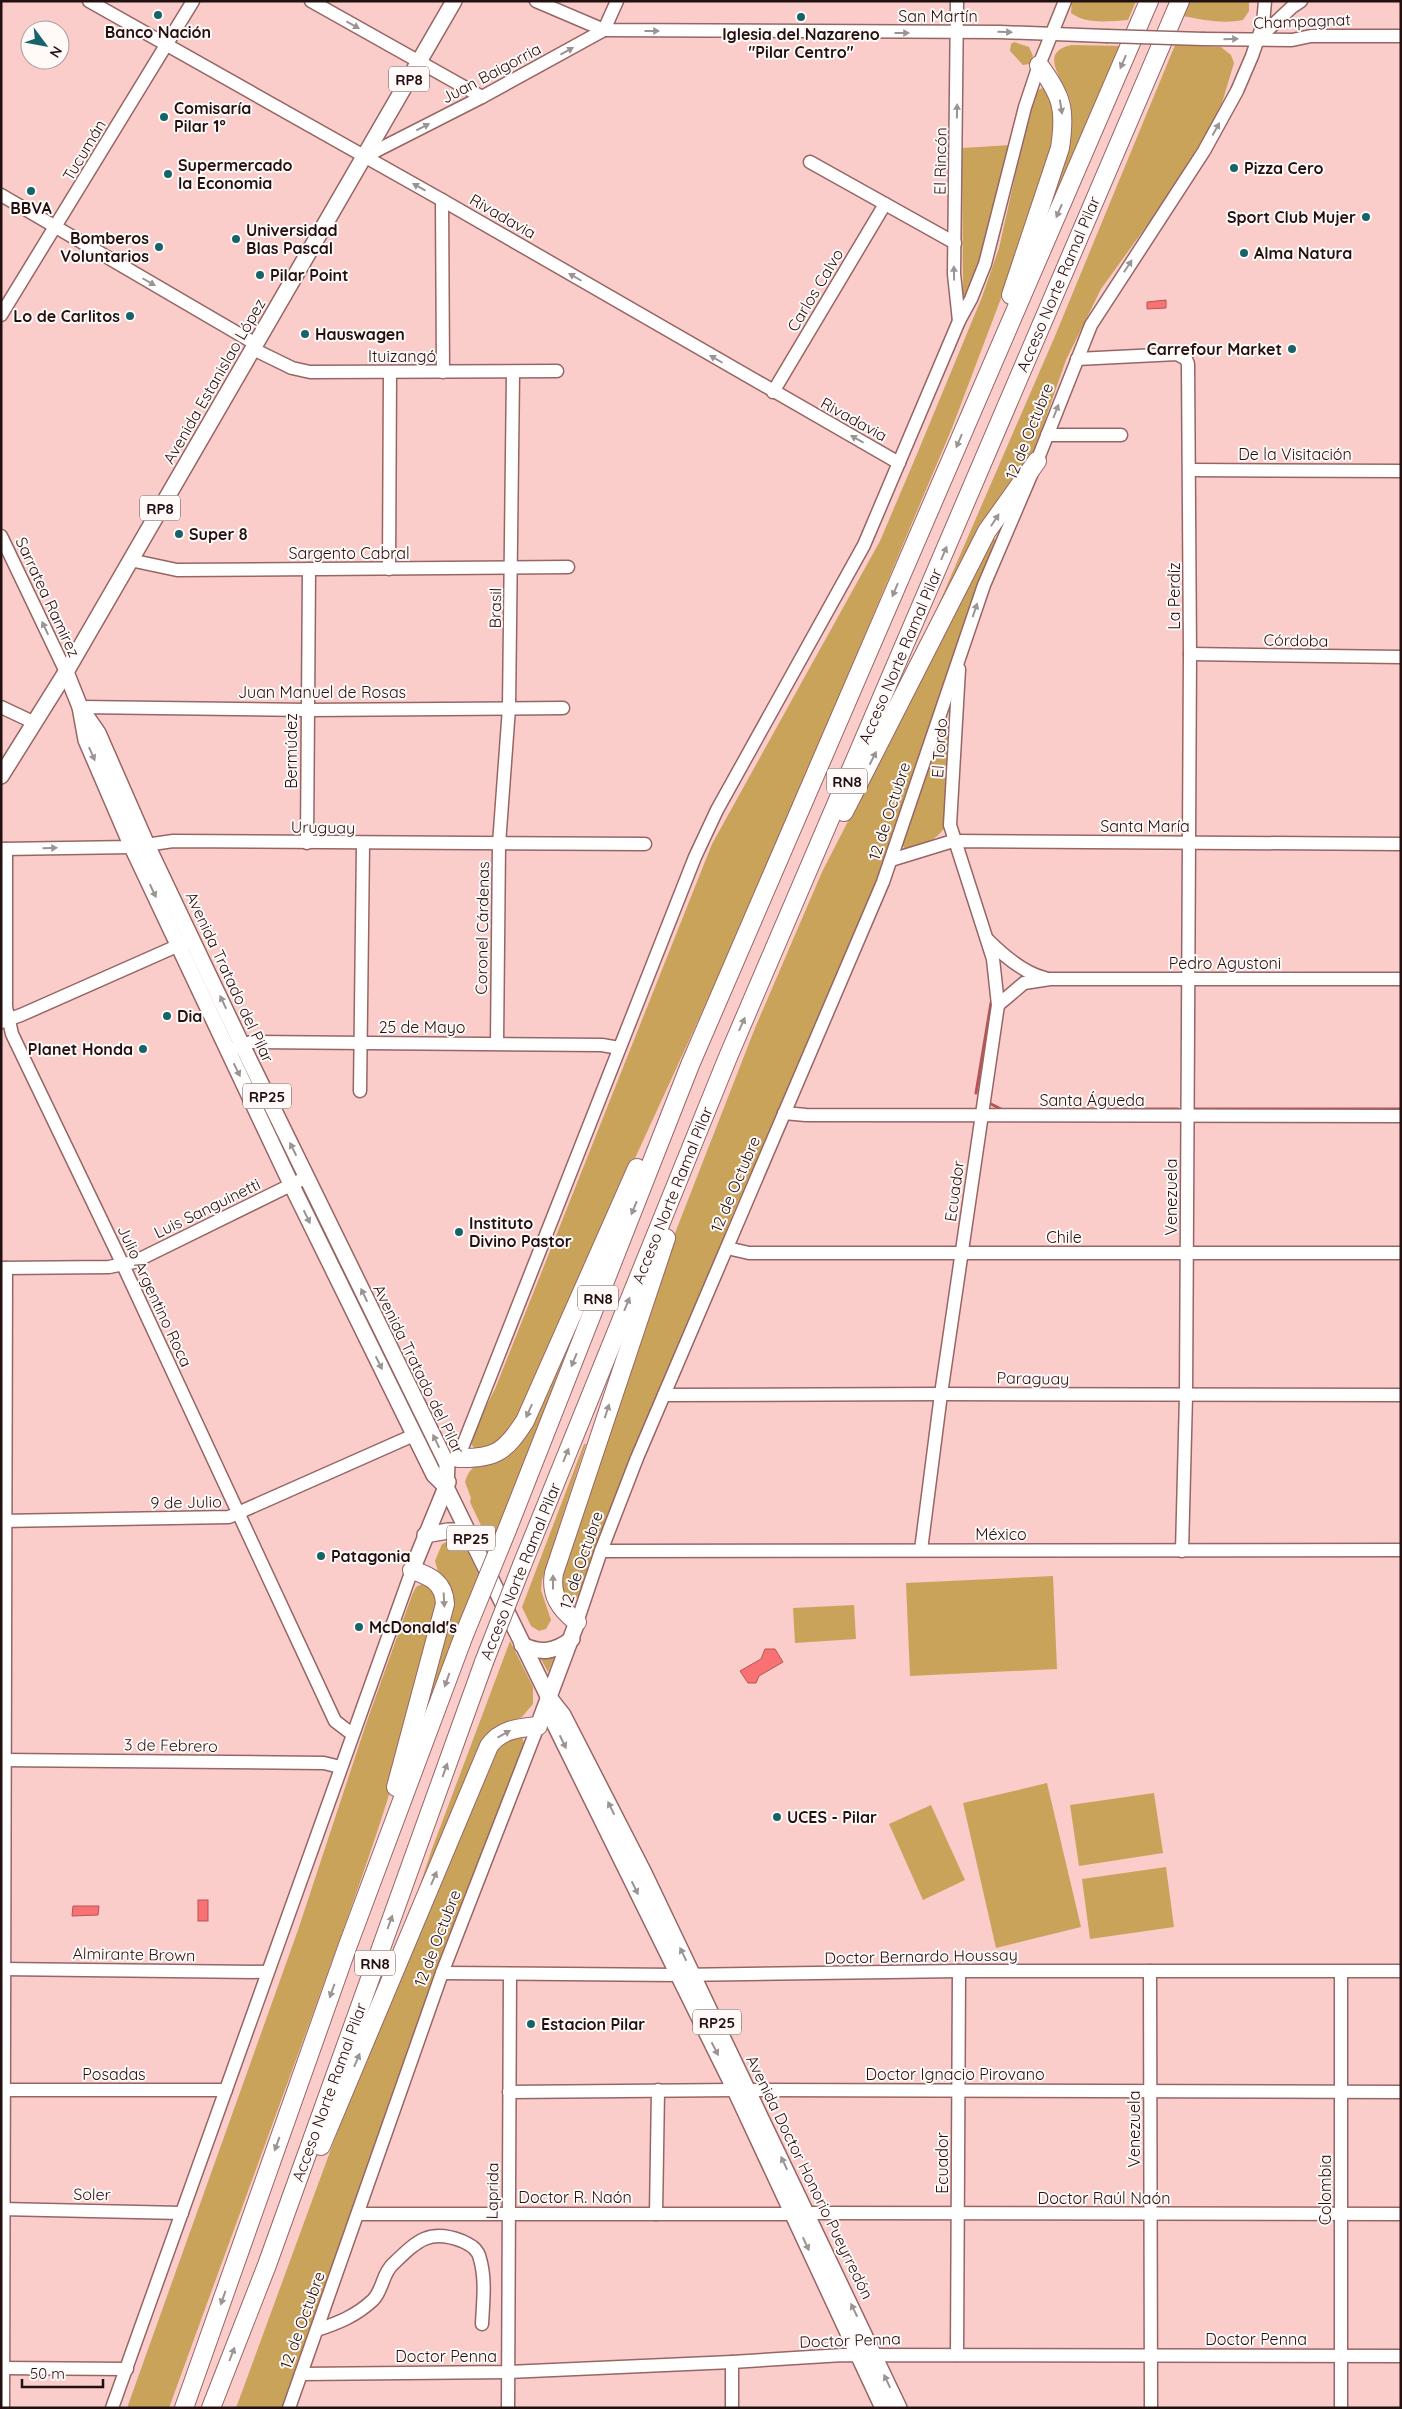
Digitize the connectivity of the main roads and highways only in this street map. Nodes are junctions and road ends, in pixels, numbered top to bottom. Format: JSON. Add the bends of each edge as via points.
{"nodes":[{"id":1,"x":454,"y":1,"type":"edge"},
{"id":2,"x":1149,"y":1,"type":"edge"},
{"id":3,"x":1180,"y":1,"type":"edge"},
{"id":4,"x":1039,"y":65,"type":"road end"},
{"id":5,"x":973,"y":408,"type":"junction"},
{"id":6,"x":1037,"y":461,"type":"road end"},
{"id":7,"x":66,"y":672,"type":"junction"},
{"id":8,"x":1,"y":776,"type":"edge"},
{"id":9,"x":140,"y":846,"type":"junction"},
{"id":10,"x":806,"y":877,"type":"junction"},
{"id":11,"x":728,"y":1056,"type":"junction"},
{"id":12,"x":690,"y":1065,"type":"junction"},
{"id":13,"x":458,"y":1458,"type":"joint"},
{"id":14,"x":446,"y":1486,"type":"junction"},
{"id":15,"x":467,"y":1531,"type":"junction"},
{"id":16,"x":425,"y":1535,"type":"junction"},
{"id":17,"x":412,"y":1570,"type":"joint"},
{"id":18,"x":577,"y":1622,"type":"joint"},
{"id":19,"x":572,"y":1639,"type":"junction"},
{"id":20,"x":522,"y":1645,"type":"junction"},
{"id":21,"x":548,"y":1696,"type":"junction"},
{"id":22,"x":538,"y":1726,"type":"joint"},
{"id":23,"x":348,"y":1945,"type":"junction"},
{"id":24,"x":742,"y":2090,"type":"junction"},
{"id":25,"x":800,"y":2214,"type":"junction"},
{"id":26,"x":267,"y":2265,"type":"junction"},
{"id":27,"x":185,"y":2403,"type":"edge"},
{"id":28,"x":213,"y":2405,"type":"edge"},
{"id":29,"x":883,"y":2408,"type":"edge"},
{"id":30,"x":900,"y":2408,"type":"edge"}],
"edges":[{"from":1,"to":7,"type":"main road","name":"Avenida Estanislao López","number":"RP8"},
{"from":2,"to":5,"type":"highway","name":"Acceso Norte Ramal Pilar","number":"RN8","one_way":true},
{"from":10,"to":3,"type":"highway","name":"Acceso Norte Ramal Pilar","number":"RN8","one_way":true},
{"from":4,"to":5,"type":"highway","one_way":true,"via":[[1055,86],[1060,100],[1063,130],[1060,148]]},
{"from":5,"to":12,"type":"highway","name":"Acceso Norte Ramal Pilar","number":"RN8","one_way":true},
{"from":10,"to":6,"type":"highway","one_way":true,"via":[[855,793],[987,531]]},
{"from":7,"to":8,"type":"main road","name":"Avenida Estanislao López","number":"RP8"},
{"from":7,"to":9,"type":"main road","name":"Avenida Tratado del Pilar","number":"RP25","via":[[80,707],[98,733]]},
{"from":9,"to":14,"type":"main road","name":"Avenida Tratado del Pilar","number":"RP25","one_way":true,"via":[[179,946],[228,1051],[414,1435],[434,1474]]},
{"from":14,"to":9,"type":"main road","name":"Avenida Tratado del Pilar","number":"RP25","one_way":true,"via":[[447,1464],[193,939]]},
{"from":11,"to":10,"type":"highway","name":"Acceso Norte Ramal Pilar","number":"RN8","one_way":true},
{"from":18,"to":11,"type":"highway","one_way":true,"via":[[564,1610],[554,1592],[552,1579],[556,1564]]},
{"from":26,"to":11,"type":"highway","name":"Acceso Norte Ramal Pilar","number":"RN8","one_way":true,"bridge":true,"via":[[484,1662]]},
{"from":12,"to":13,"type":"highway","one_way":true,"via":[[644,1155],[525,1421],[496,1454]]},
{"from":12,"to":23,"type":"highway","name":"Acceso Norte Ramal Pilar","number":"RN8","one_way":true,"bridge":true,"via":[[464,1634]]},
{"from":13,"to":14,"type":"main road"},
{"from":14,"to":15,"type":"main road","name":"Avenida Doctor Honorio Pueyrredón","number":"RP25"},
{"from":14,"to":16,"type":"main road"},
{"from":15,"to":16,"type":"main road","via":[[448,1530]]},
{"from":15,"to":20,"type":"main road","name":"Avenida Doctor Honorio Pueyrredón","number":"RP25"},
{"from":16,"to":17,"type":"main road"},
{"from":17,"to":23,"type":"highway","one_way":true,"via":[[439,1584],[444,1592],[444,1608],[399,1777]]},
{"from":18,"to":19,"type":"main road","name":"12 de Octubre"},
{"from":19,"to":20,"type":"main road","via":[[547,1652]]},
{"from":19,"to":21,"type":"main road","name":"12 de Octubre"},
{"from":20,"to":21,"type":"main road","name":"Avenida Doctor Honorio Pueyrredón","number":"RP25"},
{"from":21,"to":22,"type":"main road","name":"12 de Octubre"},
{"from":24,"to":21,"type":"main road","name":"Avenida Doctor Honorio Pueyrredón","number":"RP25","one_way":true,"via":[[694,1975],[601,1787],[563,1715]]},
{"from":21,"to":24,"type":"main road","name":"Avenida Doctor Honorio Pueyrredón","number":"RP25","one_way":true,"via":[[553,1721],[677,1975]]},
{"from":26,"to":22,"type":"highway","one_way":true,"via":[[299,2199],[489,1746],[508,1730]]},
{"from":23,"to":27,"type":"highway","name":"Acceso Norte Ramal Pilar","number":"RN8","one_way":true},
{"from":24,"to":25,"type":"main road","name":"Avenida Doctor Honorio Pueyrredón","number":"RP25"},
{"from":25,"to":29,"type":"main road","name":"Avenida Doctor Honorio Pueyrredón","number":"RP25","one_way":true},
{"from":30,"to":25,"type":"main road","name":"Avenida Doctor Honorio Pueyrredón","number":"RP25","one_way":true},
{"from":28,"to":26,"type":"highway","name":"Acceso Norte Ramal Pilar","number":"RN8","one_way":true}]}
